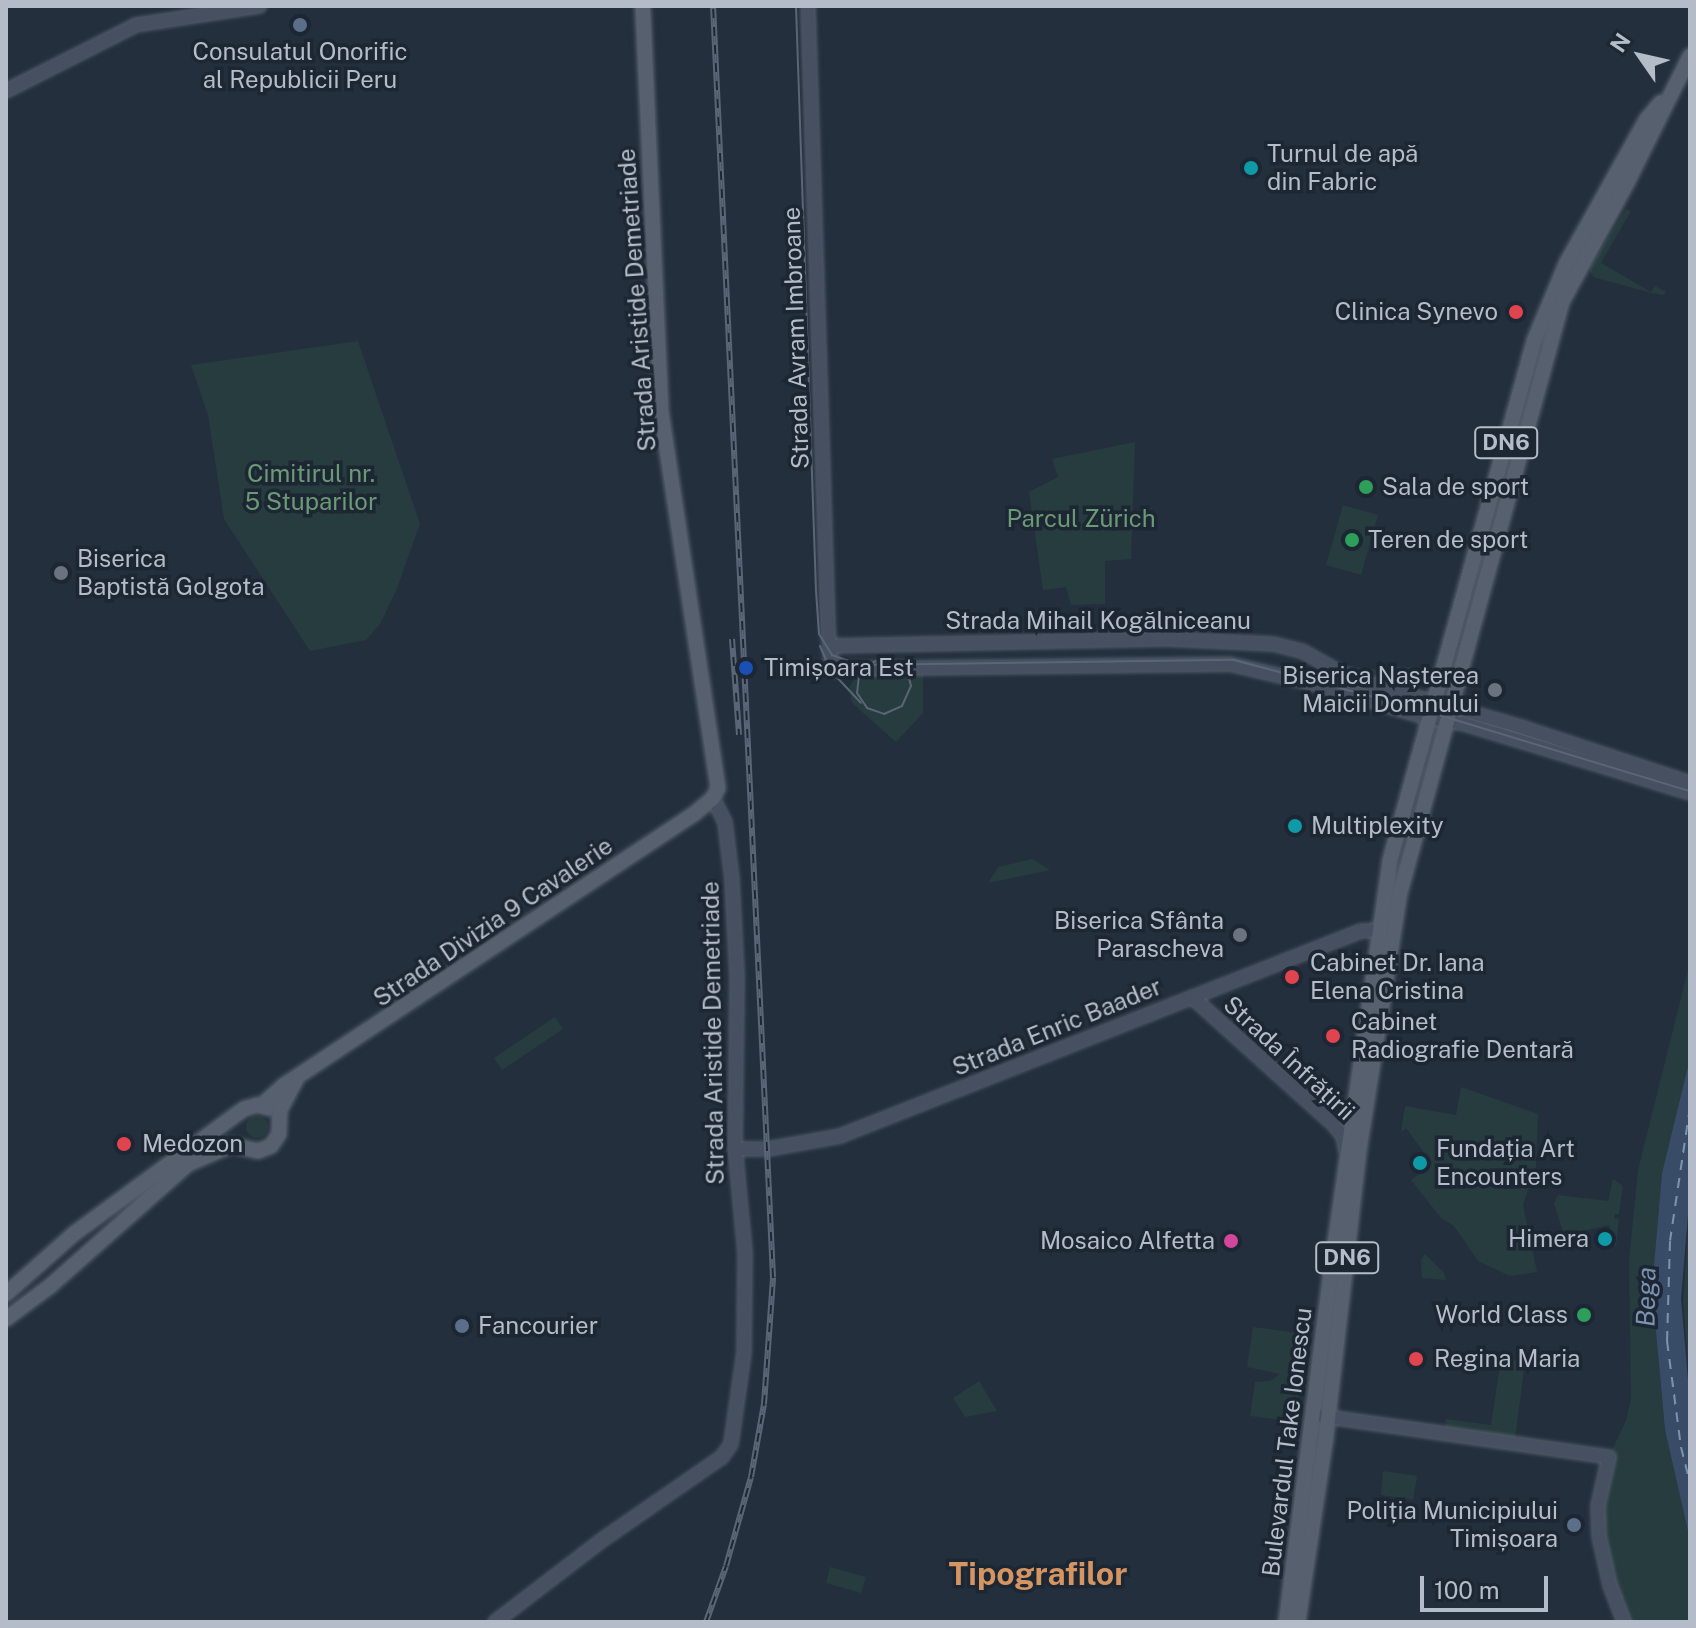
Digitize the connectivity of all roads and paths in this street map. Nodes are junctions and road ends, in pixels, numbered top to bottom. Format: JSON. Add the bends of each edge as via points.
{"nodes":[{"id":1,"x":260,"y":6,"type":"edge"},
{"id":2,"x":643,"y":6,"type":"edge"},
{"id":3,"x":808,"y":6,"type":"edge"},
{"id":4,"x":1690,"y":56,"type":"edge"},
{"id":5,"x":6,"y":91,"type":"edge"},
{"id":6,"x":1669,"y":93,"type":"junction"},
{"id":7,"x":830,"y":646,"type":"junction"},
{"id":8,"x":832,"y":669,"type":"joint"},
{"id":9,"x":1433,"y":702,"type":"junction"},
{"id":10,"x":1448,"y":714,"type":"junction"},
{"id":11,"x":1428,"y":718,"type":"junction"},
{"id":12,"x":1690,"y":783,"type":"edge"},
{"id":13,"x":1690,"y":793,"type":"edge"},
{"id":14,"x":713,"y":798,"type":"junction"},
{"id":15,"x":1385,"y":930,"type":"junction"},
{"id":16,"x":1198,"y":995,"type":"junction"},
{"id":17,"x":297,"y":1080,"type":"junction"},
{"id":18,"x":262,"y":1105,"type":"junction"},
{"id":19,"x":239,"y":1114,"type":"junction"},
{"id":20,"x":280,"y":1123,"type":"junction"},
{"id":21,"x":247,"y":1148,"type":"junction"},
{"id":22,"x":735,"y":1149,"type":"junction"},
{"id":23,"x":1347,"y":1156,"type":"junction"},
{"id":24,"x":6,"y":1294,"type":"edge"},
{"id":25,"x":6,"y":1319,"type":"edge"},
{"id":26,"x":1312,"y":1415,"type":"junction"},
{"id":27,"x":1328,"y":1417,"type":"junction"},
{"id":28,"x":496,"y":1622,"type":"edge"},
{"id":29,"x":1286,"y":1622,"type":"edge"},
{"id":30,"x":1298,"y":1622,"type":"edge"},
{"id":31,"x":1624,"y":1622,"type":"edge"}],
"edges":[{"from":1,"to":5,"type":"street","via":[[127,28]]},
{"from":2,"to":14,"type":"main road","name":"Strada Aristide Demetriade","via":[[661,409],[717,764],[719,782]]},
{"from":3,"to":7,"type":"street","name":"Strada Avram Imbroane"},
{"from":4,"to":6,"type":"main road","number":"DN6"},
{"from":6,"to":9,"type":"main road","number":"DN6","via":[[1646,120],[1549,299]]},
{"from":6,"to":10,"type":"main road","number":"DN6","via":[[1651,137],[1562,302]]},
{"from":7,"to":8,"type":"street","name":"Strada Avram Imbroane"},
{"from":7,"to":9,"type":"street","name":"Strada Mihail Kogălniceanu","via":[[1041,640],[1258,642],[1291,647],[1346,676]]},
{"from":8,"to":11,"type":"street","name":"Strada Mihail Kogălniceanu","via":[[1223,663]]},
{"from":9,"to":10,"type":"street","name":"Strada Mihail Kogălniceanu"},
{"from":9,"to":11,"type":"main road","name":"Bulevardul Take Ionescu","number":"DN6"},
{"from":10,"to":11,"type":"street","name":"Strada Mihail Kogălniceanu"},
{"from":10,"to":12,"type":"street"},
{"from":10,"to":13,"type":"street"},
{"from":10,"to":15,"type":"main road","name":"Bulevardul Take Ionescu","number":"DN6"},
{"from":11,"to":15,"type":"main road","name":"Bulevardul Take Ionescu","number":"DN6","via":[[1390,860]]},
{"from":14,"to":17,"type":"main road","name":"Strada Divizia 9 Cavalerie"},
{"from":14,"to":22,"type":"street","name":"Strada Aristide Demetriade","via":[[725,822],[733,899],[738,988]]},
{"from":15,"to":16,"type":"street","name":"Strada Enric Baader","via":[[1361,931]]},
{"from":15,"to":23,"type":"main road","name":"Bulevardul Take Ionescu","number":"DN6"},
{"from":15,"to":27,"type":"main road","name":"Bulevardul Take Ionescu","number":"DN6"},
{"from":16,"to":22,"type":"street","name":"Strada Enric Baader","via":[[840,1136],[768,1149]]},
{"from":16,"to":23,"type":"street","name":"Strada Înfrățirii","via":[[1334,1125],[1343,1136]]},
{"from":17,"to":18,"type":"main road","name":"Strada Divizia 9 Cavalerie"},
{"from":17,"to":20,"type":"main road","via":[[280,1110]]},
{"from":18,"to":19,"type":"main road"},
{"from":18,"to":20,"type":"main road"},
{"from":19,"to":21,"type":"main road","via":[[235,1131]]},
{"from":19,"to":24,"type":"main road","via":[[83,1226]]},
{"from":20,"to":21,"type":"main road","via":[[271,1146]]},
{"from":21,"to":25,"type":"main road","via":[[232,1145],[180,1170]]},
{"from":22,"to":28,"type":"street","name":"Strada Aristide Demetriade","via":[[746,1309],[731,1444],[722,1457]]},
{"from":23,"to":26,"type":"main road","name":"Bulevardul Take Ionescu","number":"DN6"},
{"from":26,"to":27,"type":"street"},
{"from":26,"to":29,"type":"main road","name":"Bulevardul Take Ionescu","number":"DN6"},
{"from":27,"to":30,"type":"main road","name":"Bulevardul Take Ionescu","number":"DN6"},
{"from":27,"to":31,"type":"street","via":[[1609,1457],[1598,1506],[1599,1536]]}]}
